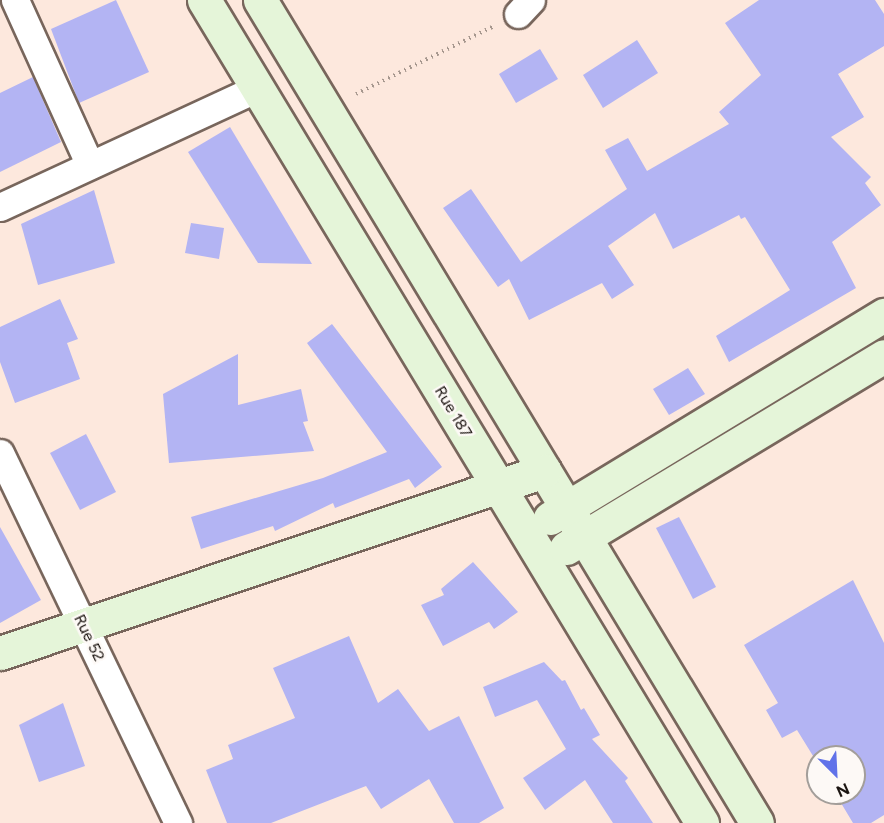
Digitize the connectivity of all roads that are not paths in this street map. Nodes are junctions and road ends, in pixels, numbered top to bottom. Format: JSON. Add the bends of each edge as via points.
{"nodes":[{"id":1,"x":15,"y":0,"type":"edge"},
{"id":2,"x":204,"y":0,"type":"edge"},
{"id":3,"x":260,"y":0,"type":"edge"},
{"id":4,"x":257,"y":88,"type":"junction"},
{"id":5,"x":90,"y":165,"type":"junction"},
{"id":6,"x":0,"y":207,"type":"edge"},
{"id":7,"x":884,"y":315,"type":"edge"},
{"id":8,"x":884,"y":356,"type":"edge"},
{"id":9,"x":0,"y":453,"type":"edge"},
{"id":10,"x":544,"y":471,"type":"junction"},
{"id":11,"x":498,"y":486,"type":"junction"},
{"id":12,"x":567,"y":508,"type":"junction"},
{"id":13,"x":527,"y":532,"type":"junction"},
{"id":14,"x":584,"y":537,"type":"junction"},
{"id":15,"x":544,"y":561,"type":"junction"},
{"id":16,"x":81,"y":622,"type":"junction"},
{"id":17,"x":0,"y":653,"type":"edge"},
{"id":18,"x":178,"y":823,"type":"edge"},
{"id":19,"x":702,"y":823,"type":"edge"},
{"id":20,"x":757,"y":823,"type":"edge"}],
"edges":[{"from":1,"to":5,"type":"street"},
{"from":2,"to":4,"type":"street","name":"Rue 187"},
{"from":3,"to":10,"type":"street"},
{"from":4,"to":5,"type":"street"},
{"from":4,"to":11,"type":"street","name":"Rue 187"},
{"from":5,"to":6,"type":"street"},
{"from":7,"to":12,"type":"street"},
{"from":8,"to":14,"type":"street"},
{"from":9,"to":16,"type":"street","name":"Rue 52"},
{"from":10,"to":11,"type":"street"},
{"from":10,"to":12,"type":"street"},
{"from":11,"to":13,"type":"street","name":"Rue 187"},
{"from":11,"to":16,"type":"street"},
{"from":12,"to":13,"type":"street"},
{"from":12,"to":14,"type":"street"},
{"from":13,"to":15,"type":"street","name":"Rue 187"},
{"from":14,"to":15,"type":"street"},
{"from":14,"to":20,"type":"street"},
{"from":15,"to":19,"type":"street","name":"Rue 187"},
{"from":16,"to":17,"type":"street"},
{"from":16,"to":18,"type":"street","name":"Rue 52"}]}
